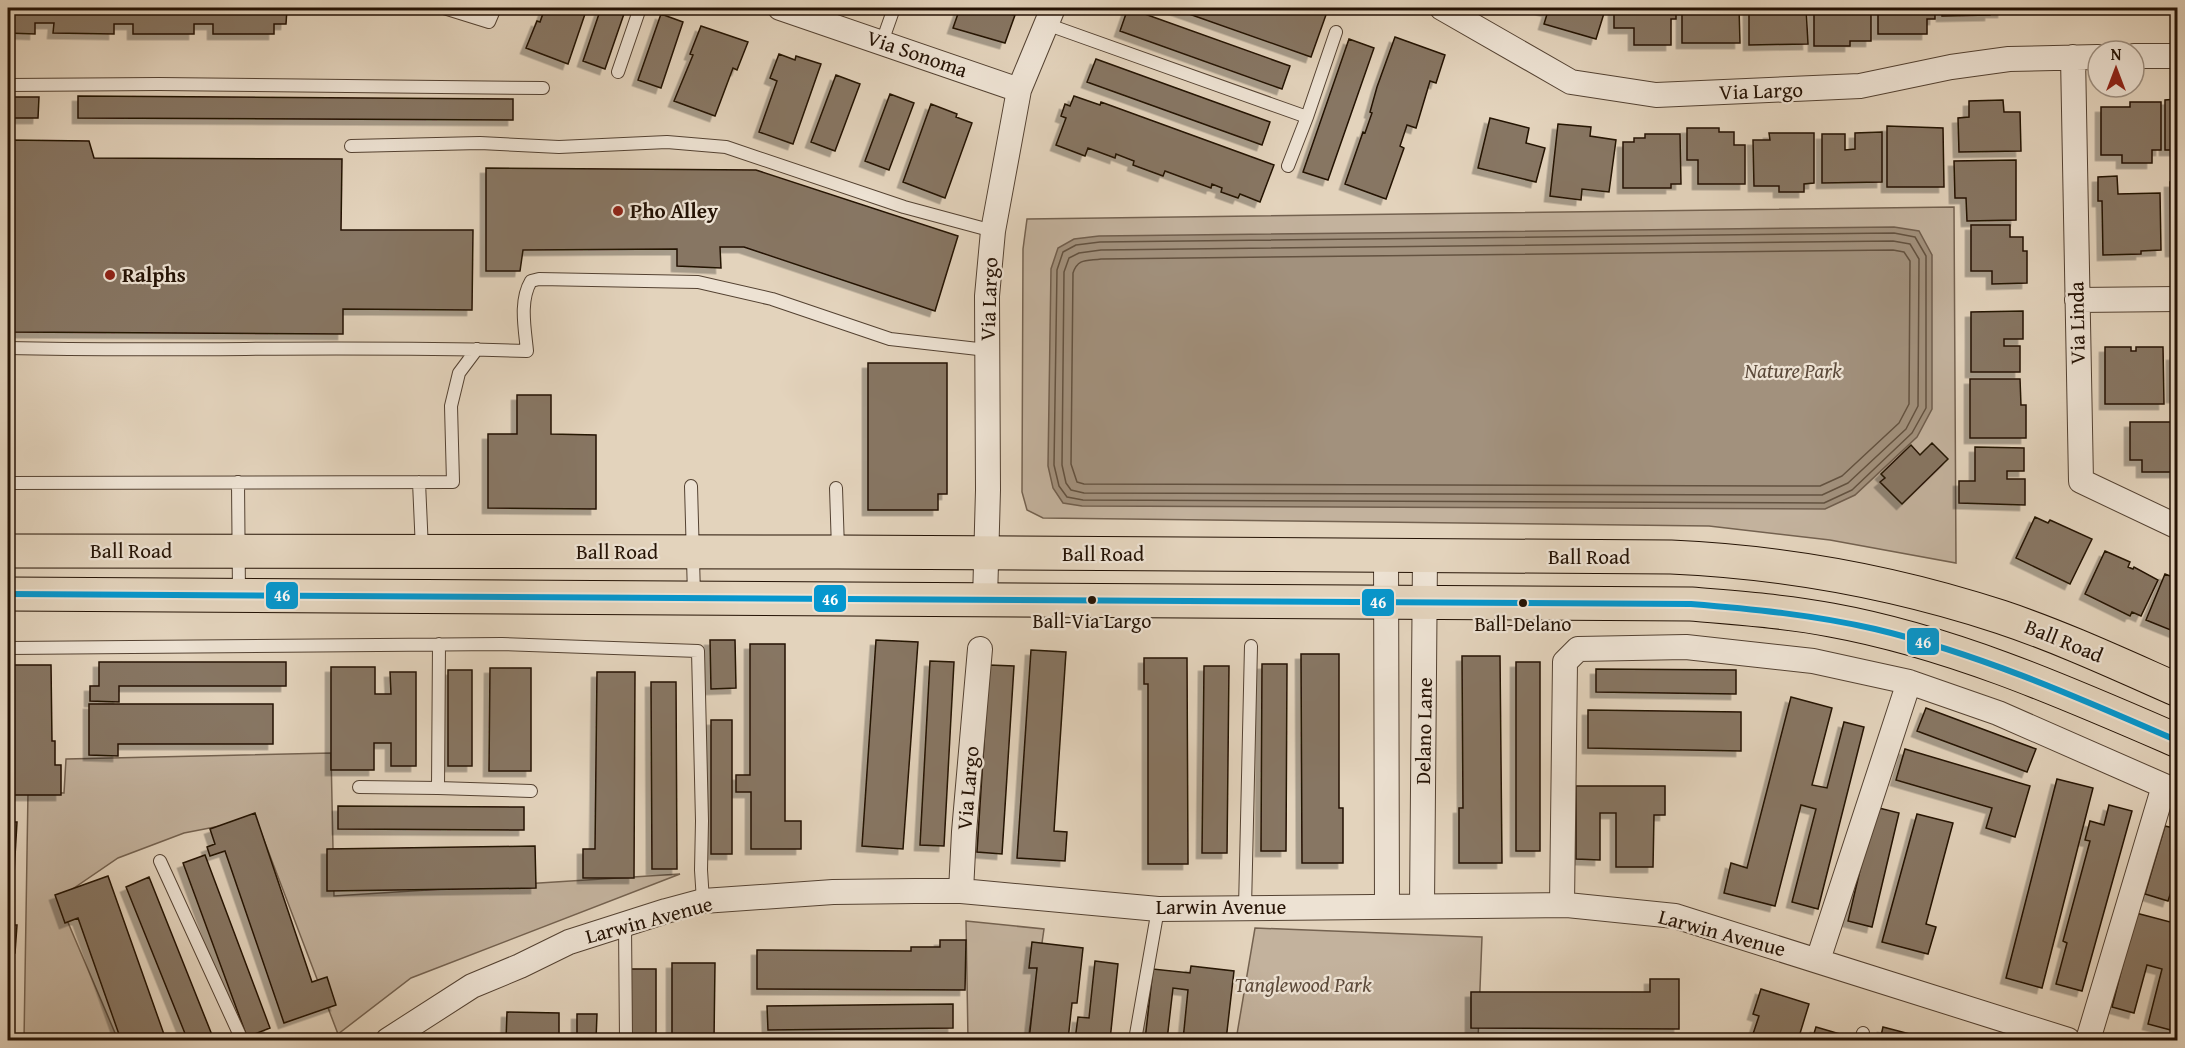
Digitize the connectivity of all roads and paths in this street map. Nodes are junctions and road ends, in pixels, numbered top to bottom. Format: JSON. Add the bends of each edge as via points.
{"nodes":[{"id":1,"x":444,"y":8,"type":"edge"},
{"id":2,"x":495,"y":8,"type":"edge"},
{"id":3,"x":640,"y":8,"type":"edge"},
{"id":4,"x":780,"y":8,"type":"edge"},
{"id":5,"x":894,"y":8,"type":"edge"},
{"id":6,"x":1444,"y":8,"type":"edge"},
{"id":7,"x":1050,"y":16,"type":"edge"},
{"id":8,"x":1336,"y":32,"type":"dead end"},
{"id":9,"x":882,"y":42,"type":"junction"},
{"id":10,"x":2146,"y":56,"type":"edge"},
{"id":11,"x":2178,"y":56,"type":"edge"},
{"id":12,"x":2073,"y":57,"type":"junction"},
{"id":13,"x":2086,"y":57,"type":"edge"},
{"id":14,"x":618,"y":72,"type":"dead end"},
{"id":15,"x":8,"y":85,"type":"edge"},
{"id":16,"x":543,"y":88,"type":"dead end"},
{"id":17,"x":1019,"y":90,"type":"junction"},
{"id":18,"x":1307,"y":117,"type":"junction"},
{"id":19,"x":351,"y":146,"type":"dead end"},
{"id":20,"x":1288,"y":166,"type":"dead end"},
{"id":21,"x":993,"y":231,"type":"junction"},
{"id":22,"x":2178,"y":299,"type":"edge"},
{"id":23,"x":2077,"y":300,"type":"junction"},
{"id":24,"x":8,"y":348,"type":"edge"},
{"id":25,"x":477,"y":349,"type":"junction"},
{"id":26,"x":987,"y":350,"type":"junction"},
{"id":27,"x":8,"y":483,"type":"edge"},
{"id":28,"x":238,"y":483,"type":"junction"},
{"id":29,"x":418,"y":483,"type":"junction"},
{"id":30,"x":691,"y":486,"type":"dead end"},
{"id":31,"x":836,"y":488,"type":"dead end"},
{"id":32,"x":2178,"y":527,"type":"edge"},
{"id":33,"x":8,"y":551,"type":"edge"},
{"id":34,"x":239,"y":552,"type":"junction"},
{"id":35,"x":422,"y":552,"type":"junction"},
{"id":36,"x":693,"y":552,"type":"junction"},
{"id":37,"x":838,"y":552,"type":"junction"},
{"id":38,"x":987,"y":553,"type":"junction"},
{"id":39,"x":1386,"y":556,"type":"junction"},
{"id":40,"x":1425,"y":556,"type":"junction"},
{"id":41,"x":8,"y":594,"type":"edge"},
{"id":42,"x":239,"y":594,"type":"junction"},
{"id":43,"x":694,"y":598,"type":"junction"},
{"id":44,"x":1940,"y":598,"type":"junction"},
{"id":45,"x":985,"y":600,"type":"junction"},
{"id":46,"x":1386,"y":603,"type":"junction"},
{"id":47,"x":1425,"y":603,"type":"junction"},
{"id":48,"x":439,"y":644,"type":"junction"},
{"id":49,"x":1927,"y":644,"type":"junction"},
{"id":50,"x":1251,"y":646,"type":"dead end"},
{"id":51,"x":8,"y":648,"type":"edge"},
{"id":52,"x":980,"y":649,"type":"dead end"},
{"id":53,"x":1909,"y":681,"type":"junction"},
{"id":54,"x":2178,"y":690,"type":"edge"},
{"id":55,"x":2178,"y":741,"type":"edge"},
{"id":56,"x":358,"y":787,"type":"dead end"},
{"id":57,"x":438,"y":788,"type":"junction"},
{"id":58,"x":2171,"y":789,"type":"edge"},
{"id":59,"x":531,"y":791,"type":"dead end"},
{"id":60,"x":160,"y":861,"type":"dead end"},
{"id":61,"x":961,"y":891,"type":"junction"},
{"id":62,"x":704,"y":901,"type":"junction"},
{"id":63,"x":1562,"y":905,"type":"junction"},
{"id":64,"x":1387,"y":906,"type":"junction"},
{"id":65,"x":1422,"y":906,"type":"junction"},
{"id":66,"x":1245,"y":908,"type":"junction"},
{"id":67,"x":1158,"y":909,"type":"junction"},
{"id":68,"x":625,"y":925,"type":"junction"},
{"id":69,"x":1818,"y":960,"type":"junction"},
{"id":70,"x":242,"y":1041,"type":"edge"},
{"id":71,"x":388,"y":1041,"type":"edge"},
{"id":72,"x":626,"y":1041,"type":"edge"},
{"id":73,"x":1135,"y":1041,"type":"edge"},
{"id":74,"x":2068,"y":1041,"type":"edge"},
{"id":75,"x":2088,"y":1041,"type":"edge"}],
"edges":[{"from":1,"to":2,"type":"lane","via":[[489,22]]},
{"from":3,"to":14,"type":"lane"},
{"from":4,"to":9,"type":"street","name":"Via Sonoma"},
{"from":5,"to":9,"type":"lane"},
{"from":6,"to":12,"type":"street","name":"Via Largo","via":[[1570,82],[1656,95],[1860,86],[1951,67]]},
{"from":7,"to":17,"type":"street","name":"Via Largo"},
{"from":7,"to":18,"type":"lane"},
{"from":8,"to":18,"type":"lane"},
{"from":9,"to":17,"type":"street","name":"Via Sonoma"},
{"from":10,"to":11,"type":"street"},
{"from":12,"to":13,"type":"street","name":"Via Largo"},
{"from":12,"to":23,"type":"street","name":"Via Linda"},
{"from":15,"to":16,"type":"lane"},
{"from":17,"to":21,"type":"street","name":"Via Largo"},
{"from":18,"to":20,"type":"lane"},
{"from":19,"to":21,"type":"lane","via":[[480,143],[559,147],[667,142],[726,147],[904,207]]},
{"from":21,"to":26,"type":"street","name":"Via Largo"},
{"from":22,"to":23,"type":"street"},
{"from":23,"to":32,"type":"street","name":"Via Linda","via":[[2081,481]]},
{"from":24,"to":25,"type":"lane"},
{"from":25,"to":26,"type":"lane","via":[[527,351],[524,301],[531,281],[539,279],[698,282],[772,299],[890,339]]},
{"from":25,"to":29,"type":"lane","via":[[459,373],[451,406],[453,483]]},
{"from":26,"to":38,"type":"street","name":"Via Largo"},
{"from":27,"to":28,"type":"lane"},
{"from":28,"to":29,"type":"lane"},
{"from":28,"to":34,"type":"lane"},
{"from":29,"to":35,"type":"lane"},
{"from":30,"to":36,"type":"lane"},
{"from":31,"to":37,"type":"lane"},
{"from":33,"to":34,"type":"main road","name":"Ball Road"},
{"from":34,"to":35,"type":"main road","name":"Ball Road"},
{"from":34,"to":42,"type":"lane"},
{"from":35,"to":36,"type":"main road","name":"Ball Road"},
{"from":36,"to":37,"type":"main road","name":"Ball Road"},
{"from":36,"to":43,"type":"lane"},
{"from":37,"to":38,"type":"main road","name":"Ball Road"},
{"from":38,"to":39,"type":"main road","name":"Ball Road"},
{"from":38,"to":45,"type":"street","name":"Via Largo"},
{"from":39,"to":40,"type":"main road","name":"Ball Road"},
{"from":39,"to":46,"type":"street","name":"Delano Lane"},
{"from":40,"to":44,"type":"main road","name":"Ball Road","via":[[1732,560],[1842,576]]},
{"from":40,"to":47,"type":"street","name":"Delano Lane"},
{"from":41,"to":42,"type":"main road","name":"Ball Road"},
{"from":42,"to":43,"type":"main road","name":"Ball Road"},
{"from":43,"to":45,"type":"main road","name":"Ball Road"},
{"from":44,"to":49,"type":"main road"},
{"from":44,"to":54,"type":"main road","name":"Ball Road","via":[[2077,645]]},
{"from":45,"to":46,"type":"main road","name":"Ball Road"},
{"from":46,"to":47,"type":"main road","name":"Ball Road"},
{"from":46,"to":64,"type":"street","name":"Delano Lane"},
{"from":47,"to":49,"type":"main road","name":"Ball Road","via":[[1691,604],[1833,620]]},
{"from":47,"to":65,"type":"street","name":"Delano Lane"},
{"from":48,"to":51,"type":"lane"},
{"from":48,"to":57,"type":"lane"},
{"from":48,"to":62,"type":"lane","via":[[698,651]]},
{"from":49,"to":55,"type":"main road","name":"Ball Road","via":[[2056,688]]},
{"from":50,"to":66,"type":"lane"},
{"from":52,"to":61,"type":"street","name":"Via Largo"},
{"from":53,"to":58,"type":"street","via":[[1998,713]]},
{"from":53,"to":63,"type":"street","via":[[1813,661],[1686,647],[1578,649],[1565,662]]},
{"from":53,"to":69,"type":"street"},
{"from":56,"to":57,"type":"lane"},
{"from":57,"to":59,"type":"lane"},
{"from":58,"to":75,"type":"street"},
{"from":60,"to":70,"type":"lane"},
{"from":61,"to":62,"type":"street","name":"Larwin Avenue","via":[[833,892]]},
{"from":61,"to":67,"type":"street","name":"Larwin Avenue"},
{"from":62,"to":68,"type":"street","name":"Larwin Avenue"},
{"from":63,"to":65,"type":"street","name":"Larwin Avenue"},
{"from":63,"to":69,"type":"street","name":"Larwin Avenue","via":[[1675,916]]},
{"from":64,"to":65,"type":"street","name":"Larwin Avenue"},
{"from":64,"to":66,"type":"street","name":"Larwin Avenue"},
{"from":66,"to":67,"type":"street","name":"Larwin Avenue"},
{"from":67,"to":73,"type":"lane"},
{"from":68,"to":71,"type":"street","name":"Larwin Avenue","via":[[569,942],[472,986]]},
{"from":68,"to":72,"type":"lane"},
{"from":69,"to":74,"type":"street","name":"Larwin Avenue"}]}
